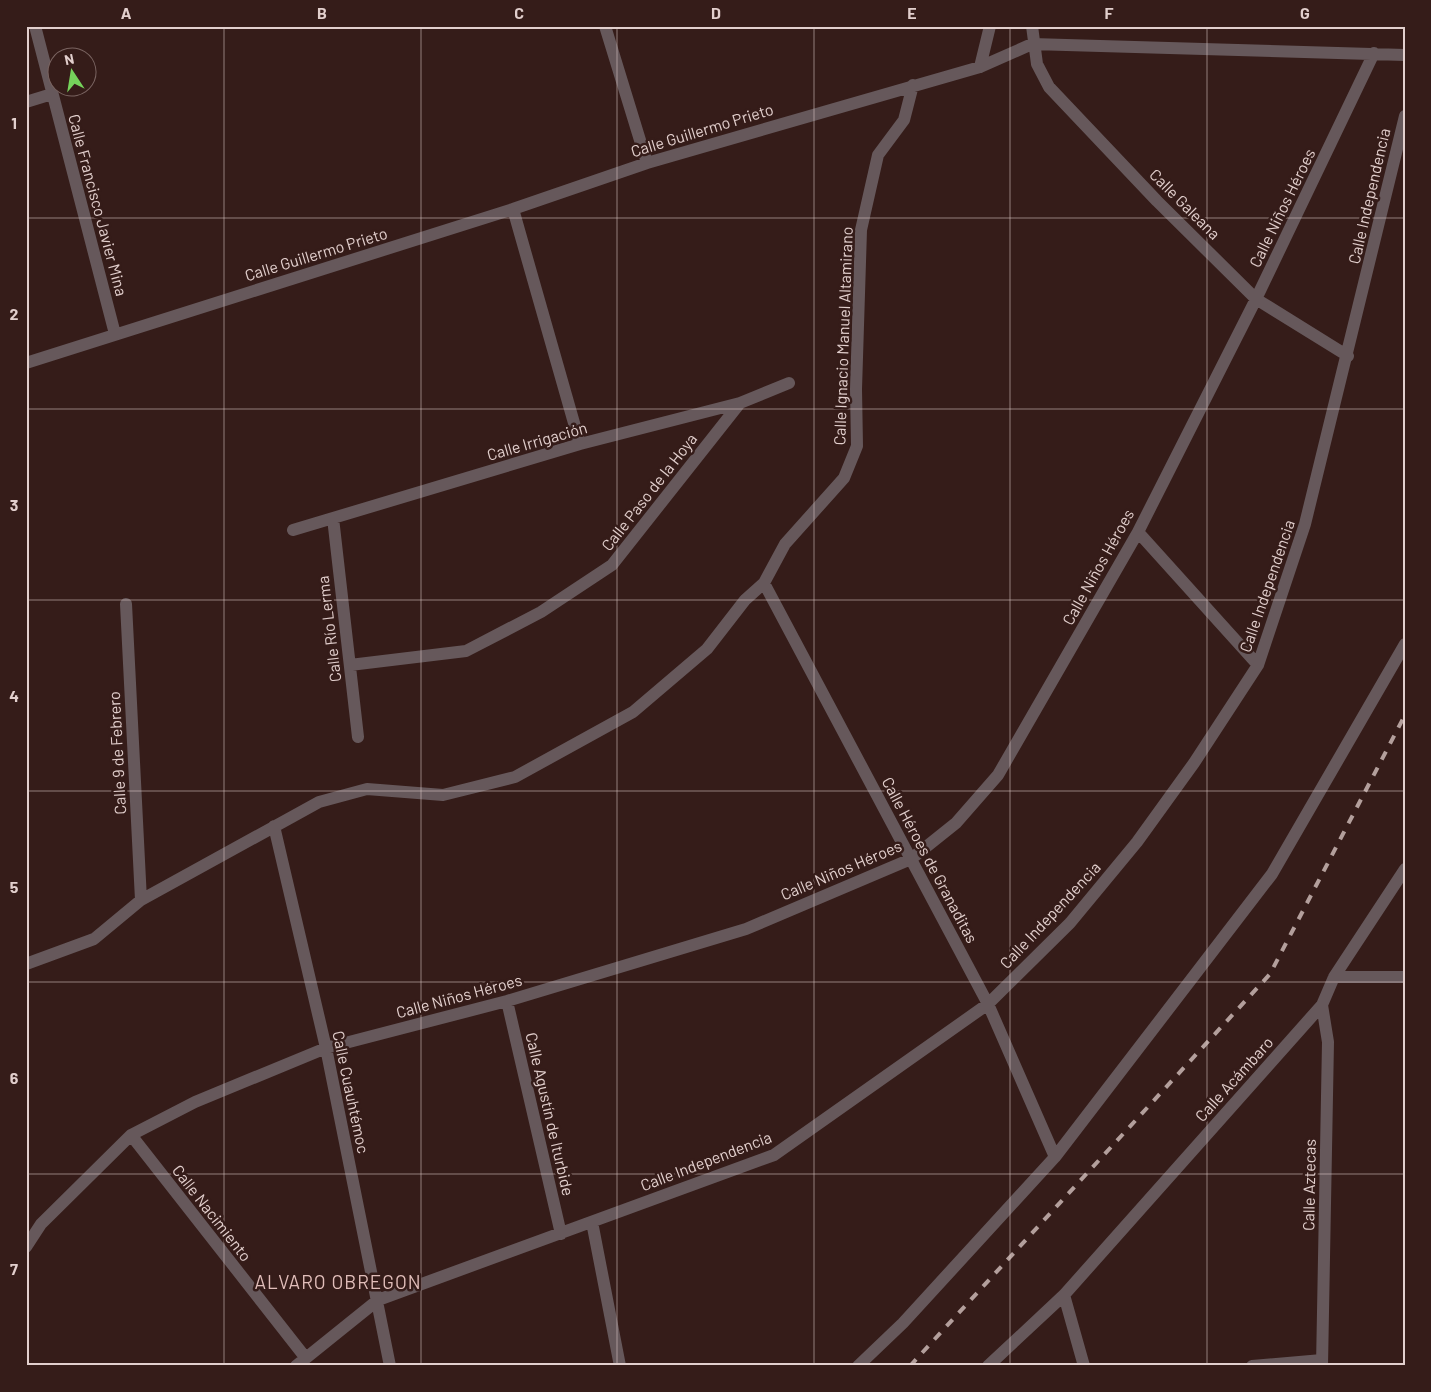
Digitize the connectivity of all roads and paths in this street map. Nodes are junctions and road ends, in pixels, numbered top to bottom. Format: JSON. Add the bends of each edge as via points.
{"nodes":[{"id":1,"x":35,"y":26,"type":"edge"},
{"id":2,"x":605,"y":26,"type":"edge"},
{"id":3,"x":990,"y":26,"type":"edge"},
{"id":4,"x":1032,"y":26,"type":"edge"},
{"id":5,"x":1032,"y":44,"type":"junction"},
{"id":6,"x":1374,"y":53,"type":"junction"},
{"id":7,"x":1405,"y":55,"type":"edge"},
{"id":8,"x":980,"y":67,"type":"junction"},
{"id":9,"x":48,"y":78,"type":"edge"},
{"id":10,"x":913,"y":85,"type":"junction"},
{"id":11,"x":48,"y":95,"type":"edge"},
{"id":12,"x":53,"y":98,"type":"edge"},
{"id":13,"x":26,"y":102,"type":"edge"},
{"id":14,"x":1405,"y":116,"type":"edge"},
{"id":15,"x":647,"y":163,"type":"junction"},
{"id":16,"x":513,"y":209,"type":"junction"},
{"id":17,"x":1256,"y":299,"type":"junction"},
{"id":18,"x":115,"y":334,"type":"junction"},
{"id":19,"x":1348,"y":356,"type":"junction"},
{"id":20,"x":26,"y":363,"type":"edge"},
{"id":21,"x":789,"y":383,"type":"dead end"},
{"id":22,"x":740,"y":403,"type":"junction"},
{"id":23,"x":580,"y":444,"type":"junction"},
{"id":24,"x":333,"y":518,"type":"junction"},
{"id":25,"x":293,"y":530,"type":"dead end"},
{"id":26,"x":1138,"y":532,"type":"junction"},
{"id":27,"x":764,"y":583,"type":"junction"},
{"id":28,"x":126,"y":604,"type":"dead end"},
{"id":29,"x":1405,"y":644,"type":"edge"},
{"id":30,"x":1258,"y":664,"type":"junction"},
{"id":31,"x":350,"y":665,"type":"junction"},
{"id":32,"x":358,"y":737,"type":"dead end"},
{"id":33,"x":274,"y":826,"type":"junction"},
{"id":34,"x":911,"y":859,"type":"junction"},
{"id":35,"x":1405,"y":869,"type":"edge"},
{"id":36,"x":141,"y":900,"type":"junction"},
{"id":37,"x":26,"y":964,"type":"edge"},
{"id":38,"x":1334,"y":976,"type":"junction"},
{"id":39,"x":1405,"y":977,"type":"edge"},
{"id":40,"x":507,"y":1001,"type":"junction"},
{"id":41,"x":988,"y":1004,"type":"junction"},
{"id":42,"x":1322,"y":1004,"type":"junction"},
{"id":43,"x":326,"y":1048,"type":"junction"},
{"id":44,"x":131,"y":1136,"type":"junction"},
{"id":45,"x":1055,"y":1157,"type":"junction"},
{"id":46,"x":592,"y":1222,"type":"junction"},
{"id":47,"x":561,"y":1234,"type":"junction"},
{"id":48,"x":26,"y":1247,"type":"edge"},
{"id":49,"x":1064,"y":1294,"type":"junction"},
{"id":50,"x":378,"y":1300,"type":"junction"},
{"id":51,"x":300,"y":1361,"type":"edge"},
{"id":52,"x":1322,"y":1363,"type":"edge"},
{"id":53,"x":390,"y":1366,"type":"edge"},
{"id":54,"x":620,"y":1366,"type":"edge"},
{"id":55,"x":858,"y":1366,"type":"edge"},
{"id":56,"x":988,"y":1366,"type":"edge"},
{"id":57,"x":1084,"y":1366,"type":"edge"},
{"id":58,"x":1252,"y":1366,"type":"edge"}],
"edges":[{"from":1,"to":9,"type":"street","name":"Calle Francisco Javier Mina"},
{"from":2,"to":15,"type":"street"},
{"from":3,"to":8,"type":"street"},
{"from":4,"to":5,"type":"street","name":"Calle Galeana"},
{"from":5,"to":6,"type":"street","name":"Calle Guillermo Prieto"},
{"from":5,"to":8,"type":"street","name":"Calle Guillermo Prieto"},
{"from":5,"to":17,"type":"street","name":"Calle Galeana","via":[[1037,64],[1050,87],[1157,201]]},
{"from":6,"to":7,"type":"street","name":"Calle Guillermo Prieto"},
{"from":6,"to":17,"type":"street","name":"Calle Niños Héroes"},
{"from":8,"to":10,"type":"street","name":"Calle Guillermo Prieto"},
{"from":10,"to":15,"type":"street","name":"Calle Guillermo Prieto"},
{"from":10,"to":27,"type":"street","name":"Calle Ignacio Manuel Altamirano","via":[[904,120],[878,155],[861,230],[857,446],[844,478],[785,544]]},
{"from":11,"to":13,"type":"street"},
{"from":12,"to":18,"type":"street","name":"Calle Francisco Javier Mina"},
{"from":14,"to":19,"type":"street","name":"Calle Independencia"},
{"from":15,"to":16,"type":"street","name":"Calle Guillermo Prieto"},
{"from":16,"to":18,"type":"street","name":"Calle Guillermo Prieto"},
{"from":16,"to":23,"type":"street"},
{"from":17,"to":19,"type":"street","name":"Calle Galeana"},
{"from":17,"to":26,"type":"street","name":"Calle Niños Héroes"},
{"from":18,"to":20,"type":"street","name":"Calle Guillermo Prieto"},
{"from":19,"to":30,"type":"street","name":"Calle Independencia","via":[[1305,524]]},
{"from":21,"to":22,"type":"street","name":"Calle Irrigación"},
{"from":22,"to":23,"type":"street","name":"Calle Irrigación"},
{"from":22,"to":31,"type":"street","name":"Calle Paso de la Hoya","via":[[612,565],[541,612],[466,651]]},
{"from":23,"to":24,"type":"street","name":"Calle Irrigación"},
{"from":24,"to":25,"type":"street","name":"Calle Irrigación"},
{"from":24,"to":31,"type":"street","name":"Calle Río Lerma"},
{"from":26,"to":30,"type":"street"},
{"from":26,"to":34,"type":"street","name":"Calle Niños Héroes","via":[[998,776],[956,823]]},
{"from":27,"to":33,"type":"street","name":"Calle Ignacio Manuel Altamirano","via":[[745,600],[707,649],[632,712],[515,777],[443,795],[367,789],[319,802]]},
{"from":27,"to":34,"type":"street","name":"Calle Héroes de Granaditas"},
{"from":28,"to":36,"type":"street","name":"Calle 9 de Febrero"},
{"from":29,"to":45,"type":"street","via":[[1272,874]]},
{"from":30,"to":41,"type":"street","name":"Calle Independencia","via":[[1194,763],[1137,842],[1070,922]]},
{"from":31,"to":32,"type":"street","name":"Calle Río Lerma"},
{"from":33,"to":36,"type":"street","name":"Calle Ignacio Manuel Altamirano"},
{"from":33,"to":43,"type":"street","name":"Calle Cuauhtémoc"},
{"from":34,"to":40,"type":"street","name":"Calle Niños Héroes","via":[[746,929]]},
{"from":34,"to":41,"type":"street","name":"Calle Héroes de Granaditas"},
{"from":35,"to":38,"type":"street","name":"Calle Acámbaro"},
{"from":36,"to":37,"type":"street","name":"Calle Ignacio Manuel Altamirano","via":[[94,939]]},
{"from":38,"to":39,"type":"street"},
{"from":38,"to":42,"type":"street","name":"Calle Acámbaro"},
{"from":40,"to":43,"type":"street","name":"Calle Niños Héroes"},
{"from":40,"to":47,"type":"street","name":"Calle Agustín de Iturbide"},
{"from":41,"to":45,"type":"street","name":"Calle Héroes de Granaditas"},
{"from":41,"to":46,"type":"street","name":"Calle Independencia","via":[[774,1155]]},
{"from":42,"to":49,"type":"street","name":"Calle Acámbaro"},
{"from":42,"to":52,"type":"street","name":"Calle Aztecas","via":[[1328,1042]]},
{"from":43,"to":44,"type":"street","name":"Calle Niños Héroes","via":[[195,1102]]},
{"from":43,"to":50,"type":"street","name":"Calle Cuauhtémoc"},
{"from":44,"to":48,"type":"street","name":"Calle Niños Héroes","via":[[41,1224]]},
{"from":44,"to":51,"type":"street","name":"Calle Nacimiento"},
{"from":45,"to":55,"type":"street","via":[[903,1323]]},
{"from":46,"to":47,"type":"street","name":"Calle Independencia"},
{"from":46,"to":54,"type":"street"},
{"from":47,"to":50,"type":"street","name":"Calle Independencia"},
{"from":49,"to":56,"type":"street","name":"Calle Acámbaro"},
{"from":49,"to":57,"type":"street"},
{"from":50,"to":51,"type":"street","name":"Calle Independencia"},
{"from":50,"to":53,"type":"street","name":"Calle Cuauhtémoc"},
{"from":52,"to":58,"type":"street"}]}
